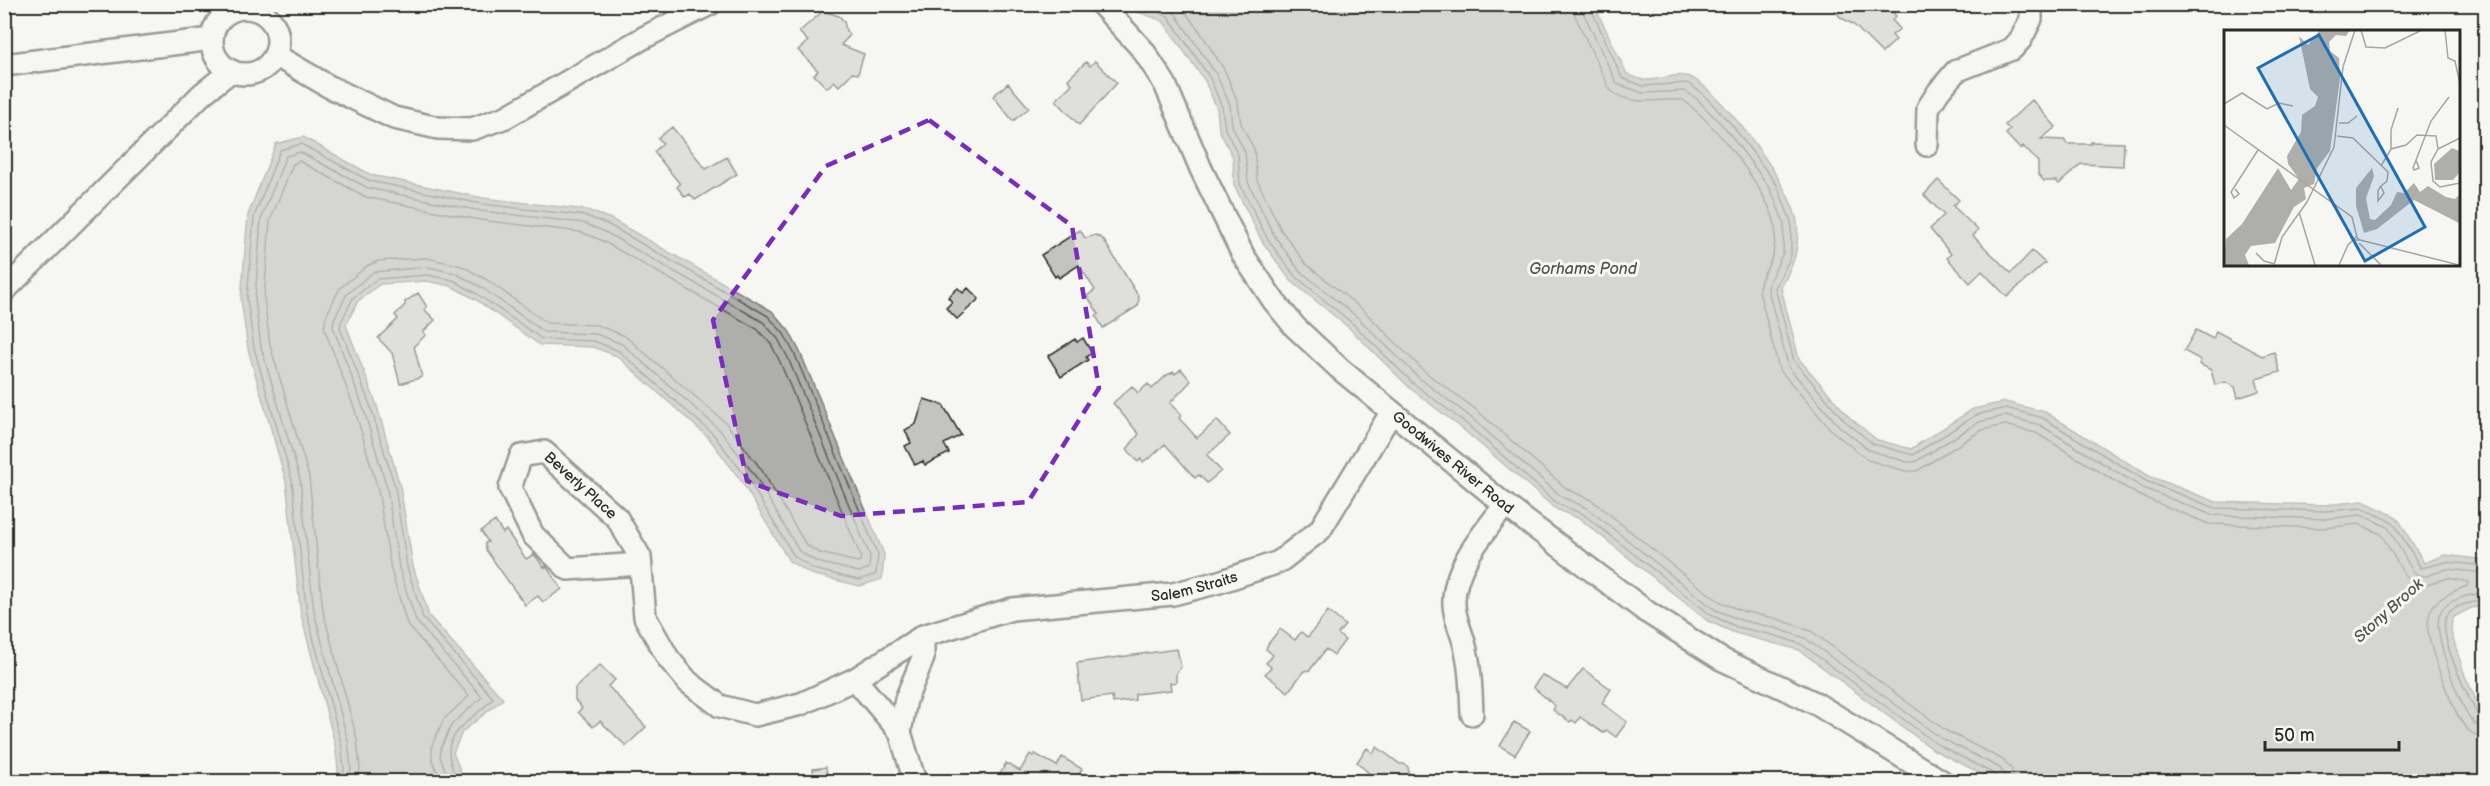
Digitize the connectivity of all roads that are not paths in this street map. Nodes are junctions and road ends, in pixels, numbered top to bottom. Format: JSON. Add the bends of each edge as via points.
{"nodes":[{"id":1,"x":710,"y":4,"type":"edge"},
{"id":2,"x":1101,"y":4,"type":"edge"},
{"id":3,"x":2031,"y":4,"type":"edge"},
{"id":4,"x":260,"y":8,"type":"edge"},
{"id":5,"x":212,"y":39,"type":"junction"},
{"id":6,"x":275,"y":55,"type":"junction"},
{"id":7,"x":4,"y":65,"type":"edge"},
{"id":8,"x":231,"y":71,"type":"junction"},
{"id":9,"x":1927,"y":145,"type":"dead end"},
{"id":10,"x":4,"y":291,"type":"edge"},
{"id":11,"x":1391,"y":413,"type":"junction"},
{"id":12,"x":1505,"y":505,"type":"junction"},
{"id":13,"x":640,"y":564,"type":"junction"},
{"id":14,"x":923,"y":636,"type":"junction"},
{"id":15,"x":855,"y":679,"type":"junction"},
{"id":16,"x":1472,"y":714,"type":"dead end"},
{"id":17,"x":900,"y":732,"type":"junction"},
{"id":18,"x":915,"y":782,"type":"edge"},
{"id":19,"x":1943,"y":782,"type":"edge"}],
"edges":[{"from":1,"to":6,"type":"street","via":[[506,117],[472,129],[438,128],[394,118]]},
{"from":2,"to":11,"type":"street","name":"Goodwives River Road","via":[[1143,50],[1165,84],[1239,246],[1273,300],[1295,327]]},
{"from":3,"to":9,"type":"street","via":[[2031,19],[2012,49],[1956,71],[1939,92],[1928,108]]},
{"from":4,"to":5,"type":"street","via":[[234,9],[223,16]]},
{"from":4,"to":6,"type":"street","via":[[277,30]]},
{"from":5,"to":7,"type":"street"},
{"from":5,"to":8,"type":"street","via":[[220,63]]},
{"from":6,"to":8,"type":"street","via":[[256,72]]},
{"from":8,"to":10,"type":"street","via":[[202,94]]},
{"from":11,"to":12,"type":"street","name":"Goodwives River Road"},
{"from":11,"to":14,"type":"street","name":"Salem Straits","via":[[1320,530],[1279,562],[1173,594],[1012,609]]},
{"from":12,"to":16,"type":"street","via":[[1469,556],[1455,590],[1455,617],[1470,671]]},
{"from":12,"to":19,"type":"street","name":"Goodwives River Road","via":[[1691,641],[1815,703]]},
{"from":13,"to":13,"type":"street","name":"Beverly Place","via":[[617,518],[544,452],[521,456],[510,488],[533,535],[568,569]]},
{"from":13,"to":15,"type":"street","name":"Beverly Place","via":[[645,617],[668,658],[688,682],[720,706],[755,715],[801,704]]},
{"from":14,"to":15,"type":"street","name":"Salem Straits"},
{"from":14,"to":17,"type":"street","via":[[923,658],[906,699]]},
{"from":15,"to":17,"type":"street"},
{"from":17,"to":18,"type":"street"}]}
